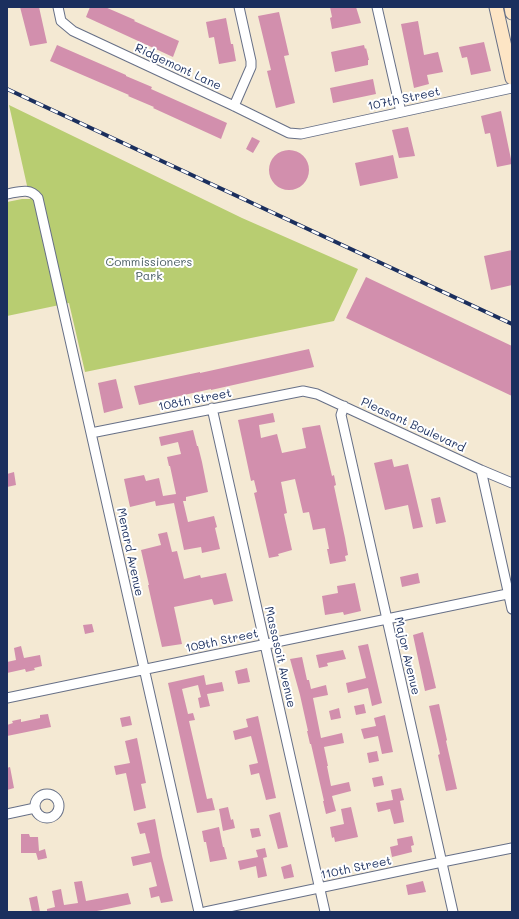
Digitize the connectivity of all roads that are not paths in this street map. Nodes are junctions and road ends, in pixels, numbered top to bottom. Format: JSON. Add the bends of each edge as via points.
{"nodes":[{"id":1,"x":58,"y":7,"type":"edge"},
{"id":2,"x":239,"y":7,"type":"edge"},
{"id":3,"x":377,"y":7,"type":"edge"},
{"id":4,"x":496,"y":7,"type":"edge"},
{"id":5,"x":511,"y":7,"type":"edge"},
{"id":6,"x":512,"y":13,"type":"edge"},
{"id":7,"x":512,"y":78,"type":"edge"},
{"id":8,"x":512,"y":88,"type":"edge"},
{"id":9,"x":234,"y":106,"type":"junction"},
{"id":10,"x":401,"y":112,"type":"junction"},
{"id":11,"x":301,"y":134,"type":"joint"},
{"id":12,"x":7,"y":194,"type":"edge"},
{"id":13,"x":303,"y":391,"type":"joint"},
{"id":14,"x":344,"y":406,"type":"junction"},
{"id":15,"x":212,"y":408,"type":"junction"},
{"id":16,"x":91,"y":433,"type":"junction"},
{"id":17,"x":480,"y":470,"type":"junction"},
{"id":18,"x":512,"y":483,"type":"edge"},
{"id":19,"x":510,"y":593,"type":"edge"},
{"id":20,"x":512,"y":609,"type":"edge"},
{"id":21,"x":386,"y":619,"type":"junction"},
{"id":22,"x":265,"y":644,"type":"junction"},
{"id":23,"x":144,"y":670,"type":"junction"},
{"id":24,"x":7,"y":698,"type":"edge"},
{"id":25,"x":35,"y":808,"type":"dead end"},
{"id":26,"x":7,"y":814,"type":"edge"},
{"id":27,"x":512,"y":848,"type":"edge"},
{"id":28,"x":442,"y":862,"type":"junction"},
{"id":29,"x":319,"y":888,"type":"junction"},
{"id":30,"x":199,"y":912,"type":"edge"},
{"id":31,"x":205,"y":912,"type":"edge"},
{"id":32,"x":325,"y":912,"type":"edge"},
{"id":33,"x":453,"y":912,"type":"edge"}],
"edges":[{"from":1,"to":9,"type":"street","name":"Ridgemont Lane","via":[[61,21],[73,31]]},
{"from":2,"to":9,"type":"street","via":[[251,67]]},
{"from":3,"to":10,"type":"street"},
{"from":4,"to":7,"type":"street"},
{"from":5,"to":6,"type":"street"},
{"from":8,"to":10,"type":"street","name":"107th Street"},
{"from":9,"to":11,"type":"street","name":"Ridgemont Lane","via":[[289,133]]},
{"from":10,"to":11,"type":"street","name":"107th Street"},
{"from":12,"to":16,"type":"street","name":"Menard Avenue","via":[[31,191],[38,198]]},
{"from":13,"to":14,"type":"street","name":"Pleasant Boulevard"},
{"from":13,"to":15,"type":"street","name":"108th Street"},
{"from":14,"to":17,"type":"street","name":"Pleasant Boulevard"},
{"from":14,"to":21,"type":"street","name":"Major Avenue","via":[[341,414]]},
{"from":15,"to":16,"type":"street","name":"108th Street"},
{"from":15,"to":22,"type":"street","name":"Massasoit Avenue"},
{"from":16,"to":23,"type":"street","name":"Menard Avenue"},
{"from":17,"to":18,"type":"street","name":"Pleasant Boulevard"},
{"from":17,"to":19,"type":"street"},
{"from":19,"to":20,"type":"street"},
{"from":19,"to":21,"type":"street","name":"109th Street"},
{"from":21,"to":22,"type":"street","name":"109th Street"},
{"from":21,"to":28,"type":"street","name":"Major Avenue"},
{"from":22,"to":23,"type":"street","name":"109th Street"},
{"from":22,"to":29,"type":"street","name":"Massasoit Avenue"},
{"from":23,"to":24,"type":"street","name":"109th Street"},
{"from":23,"to":30,"type":"street","name":"Menard Avenue"},
{"from":25,"to":26,"type":"street"},
{"from":27,"to":28,"type":"street","name":"110th Street"},
{"from":28,"to":29,"type":"street","name":"110th Street"},
{"from":28,"to":33,"type":"street","name":"Major Avenue"},
{"from":29,"to":31,"type":"street","name":"110th Street"},
{"from":29,"to":32,"type":"street","name":"Massasoit Avenue"}]}
